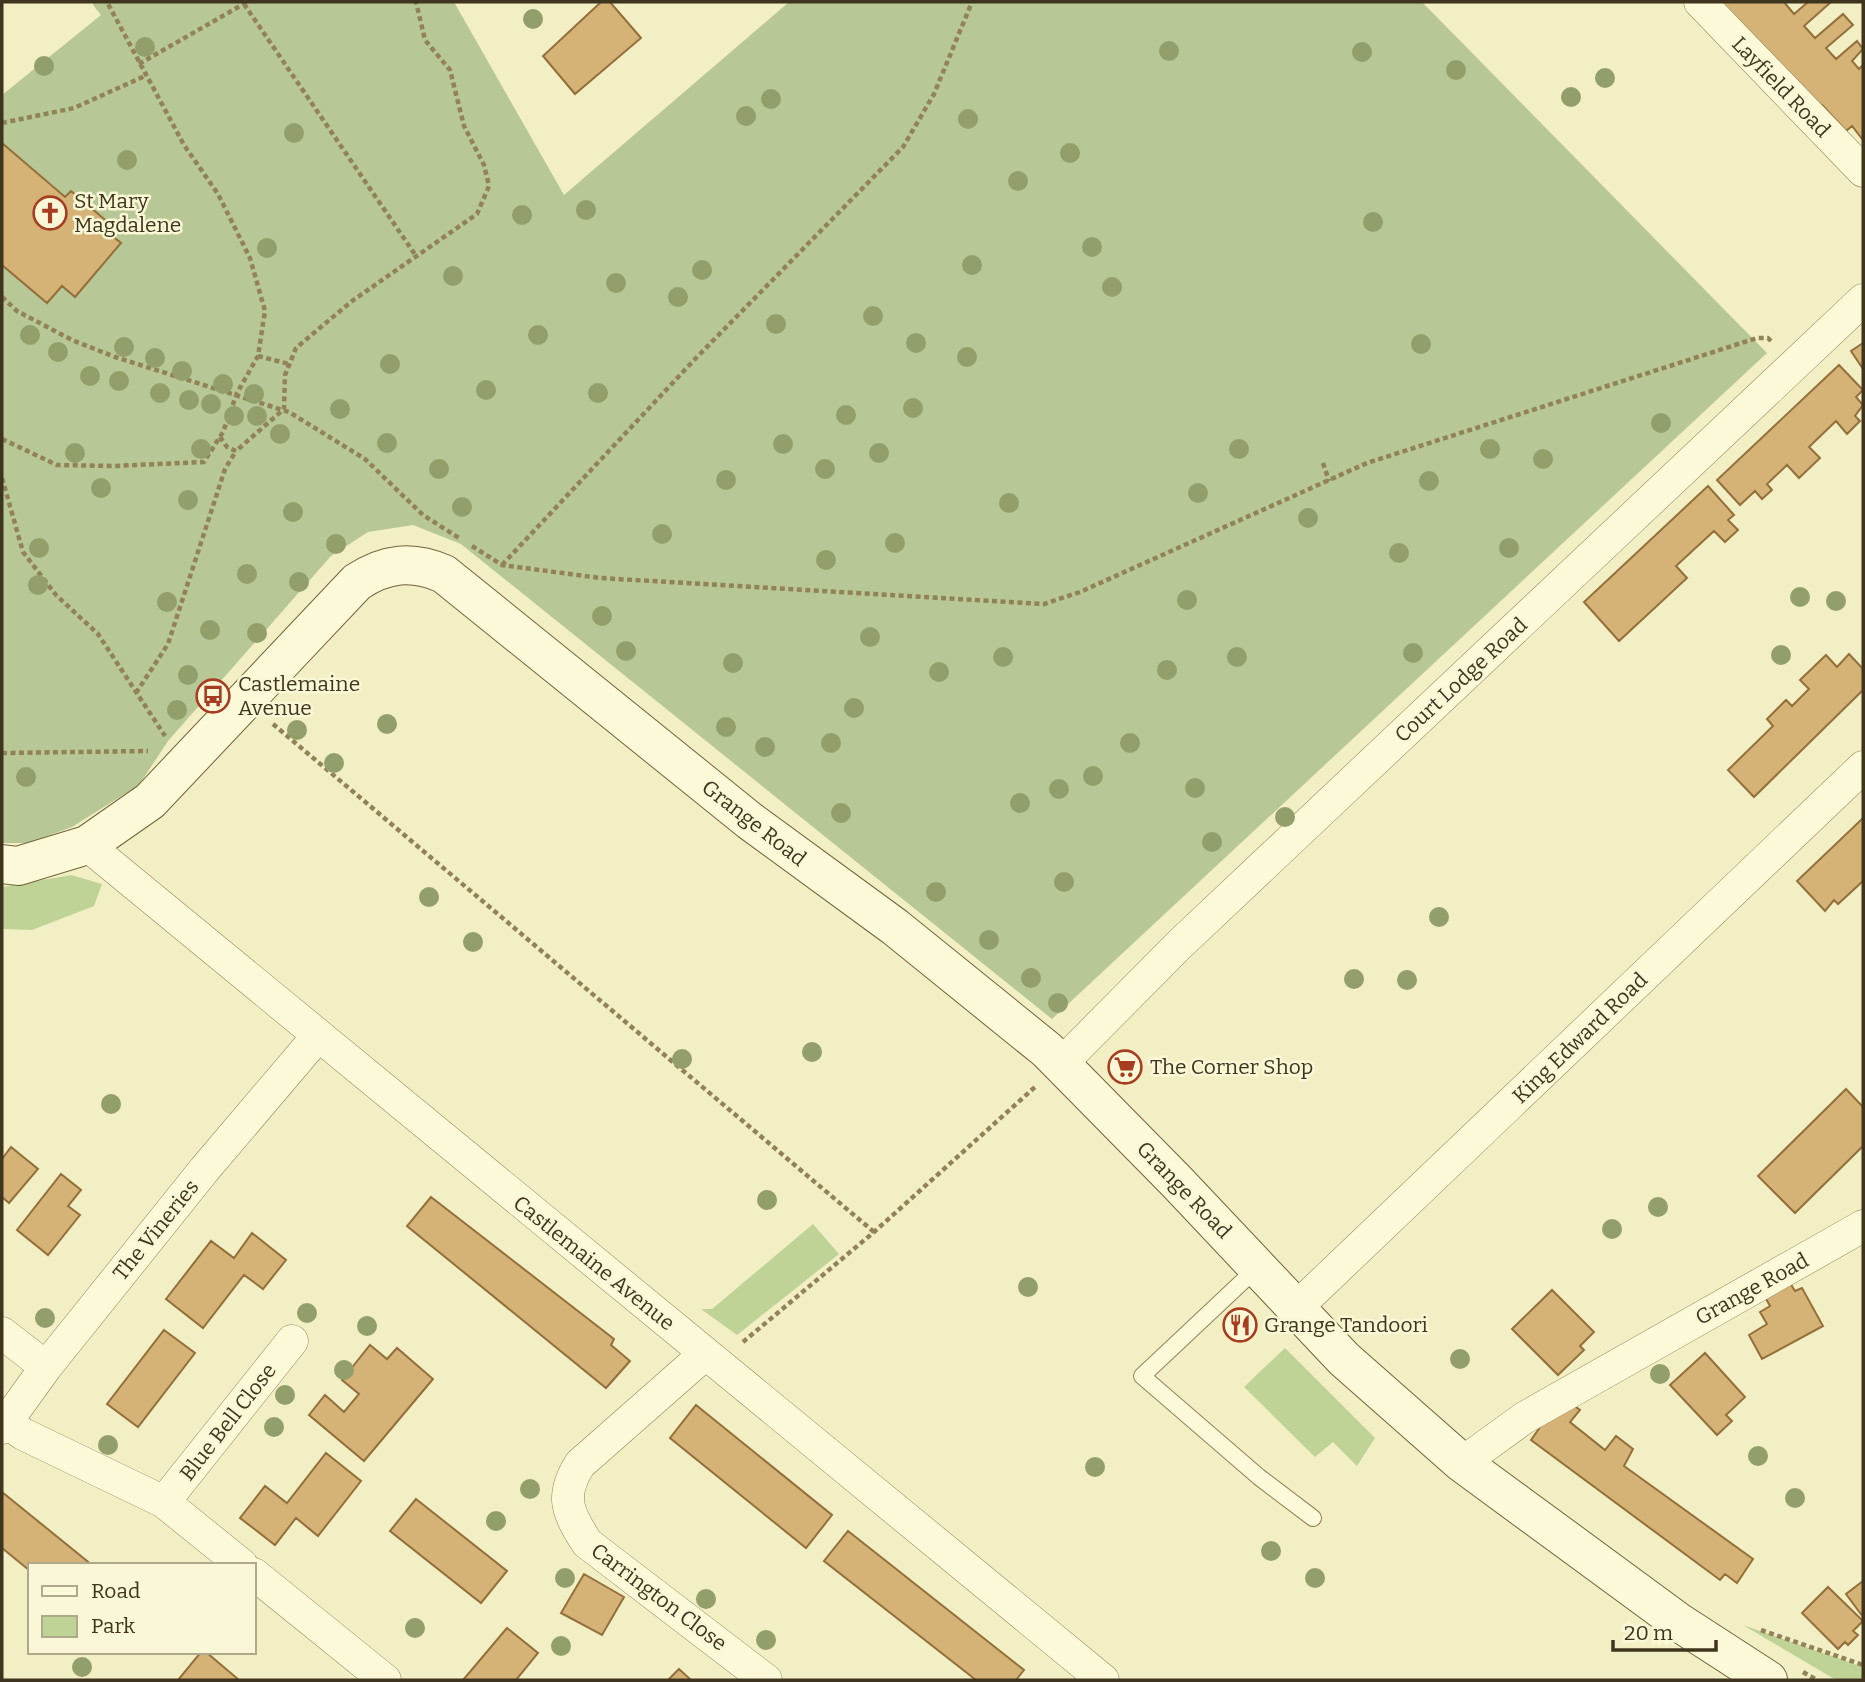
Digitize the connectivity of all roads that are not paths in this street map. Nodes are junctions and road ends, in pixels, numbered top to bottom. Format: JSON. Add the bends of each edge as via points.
{"nodes":[{"id":1,"x":1700,"y":2,"type":"edge"},
{"id":2,"x":1863,"y":171,"type":"edge"},
{"id":3,"x":1863,"y":300,"type":"edge"},
{"id":4,"x":1863,"y":767,"type":"edge"},
{"id":5,"x":87,"y":845,"type":"junction"},
{"id":6,"x":2,"y":864,"type":"edge"},
{"id":7,"x":317,"y":1037,"type":"junction"},
{"id":8,"x":1061,"y":1063,"type":"junction"},
{"id":9,"x":1863,"y":1226,"type":"edge"},
{"id":10,"x":1258,"y":1267,"type":"junction"},
{"id":11,"x":1296,"y":1308,"type":"junction"},
{"id":12,"x":2,"y":1333,"type":"edge"},
{"id":13,"x":292,"y":1341,"type":"dead end"},
{"id":14,"x":711,"y":1359,"type":"junction"},
{"id":15,"x":46,"y":1367,"type":"junction"},
{"id":16,"x":4,"y":1425,"type":"edge"},
{"id":17,"x":1462,"y":1463,"type":"junction"},
{"id":18,"x":164,"y":1502,"type":"junction"},
{"id":19,"x":1312,"y":1518,"type":"dead end"},
{"id":20,"x":240,"y":1563,"type":"edge"},
{"id":21,"x":256,"y":1576,"type":"edge"},
{"id":22,"x":385,"y":1680,"type":"edge"},
{"id":23,"x":766,"y":1680,"type":"edge"},
{"id":24,"x":1103,"y":1680,"type":"edge"},
{"id":25,"x":1768,"y":1680,"type":"edge"}],
"edges":[{"from":1,"to":2,"type":"street","name":"Layfield Road"},
{"from":3,"to":8,"type":"street","name":"Court Lodge Road","via":[[1180,944]]},
{"from":4,"to":11,"type":"street","name":"King Edward Road"},
{"from":5,"to":6,"type":"street","name":"Grange Road","via":[[18,866]]},
{"from":5,"to":7,"type":"street","name":"Castlemaine Avenue"},
{"from":5,"to":8,"type":"street","name":"Grange Road","via":[[149,801],[178,752],[246,701],[349,589],[366,576],[399,564],[421,566],[444,574],[750,821],[895,927]]},
{"from":7,"to":14,"type":"street","name":"Castlemaine Avenue"},
{"from":7,"to":15,"type":"street","name":"The Vineries"},
{"from":8,"to":10,"type":"street","name":"Grange Road"},
{"from":9,"to":17,"type":"street","name":"Grange Road","via":[[1524,1418]]},
{"from":10,"to":11,"type":"street","name":"Grange Road"},
{"from":10,"to":19,"type":"lane","via":[[1142,1376]]},
{"from":11,"to":17,"type":"street","name":"Grange Road","via":[[1352,1367]]},
{"from":12,"to":15,"type":"street"},
{"from":13,"to":18,"type":"street","name":"Blue Bell Close"},
{"from":14,"to":23,"type":"street","name":"Carrington Close","via":[[580,1464],[570,1478],[569,1516],[587,1543]]},
{"from":14,"to":24,"type":"street","name":"Castlemaine Avenue"},
{"from":15,"to":16,"type":"street","name":"The Vineries"},
{"from":16,"to":18,"type":"street"},
{"from":17,"to":25,"type":"street","name":"Grange Road","via":[[1680,1623]]},
{"from":18,"to":20,"type":"street"},
{"from":21,"to":22,"type":"street"}]}
